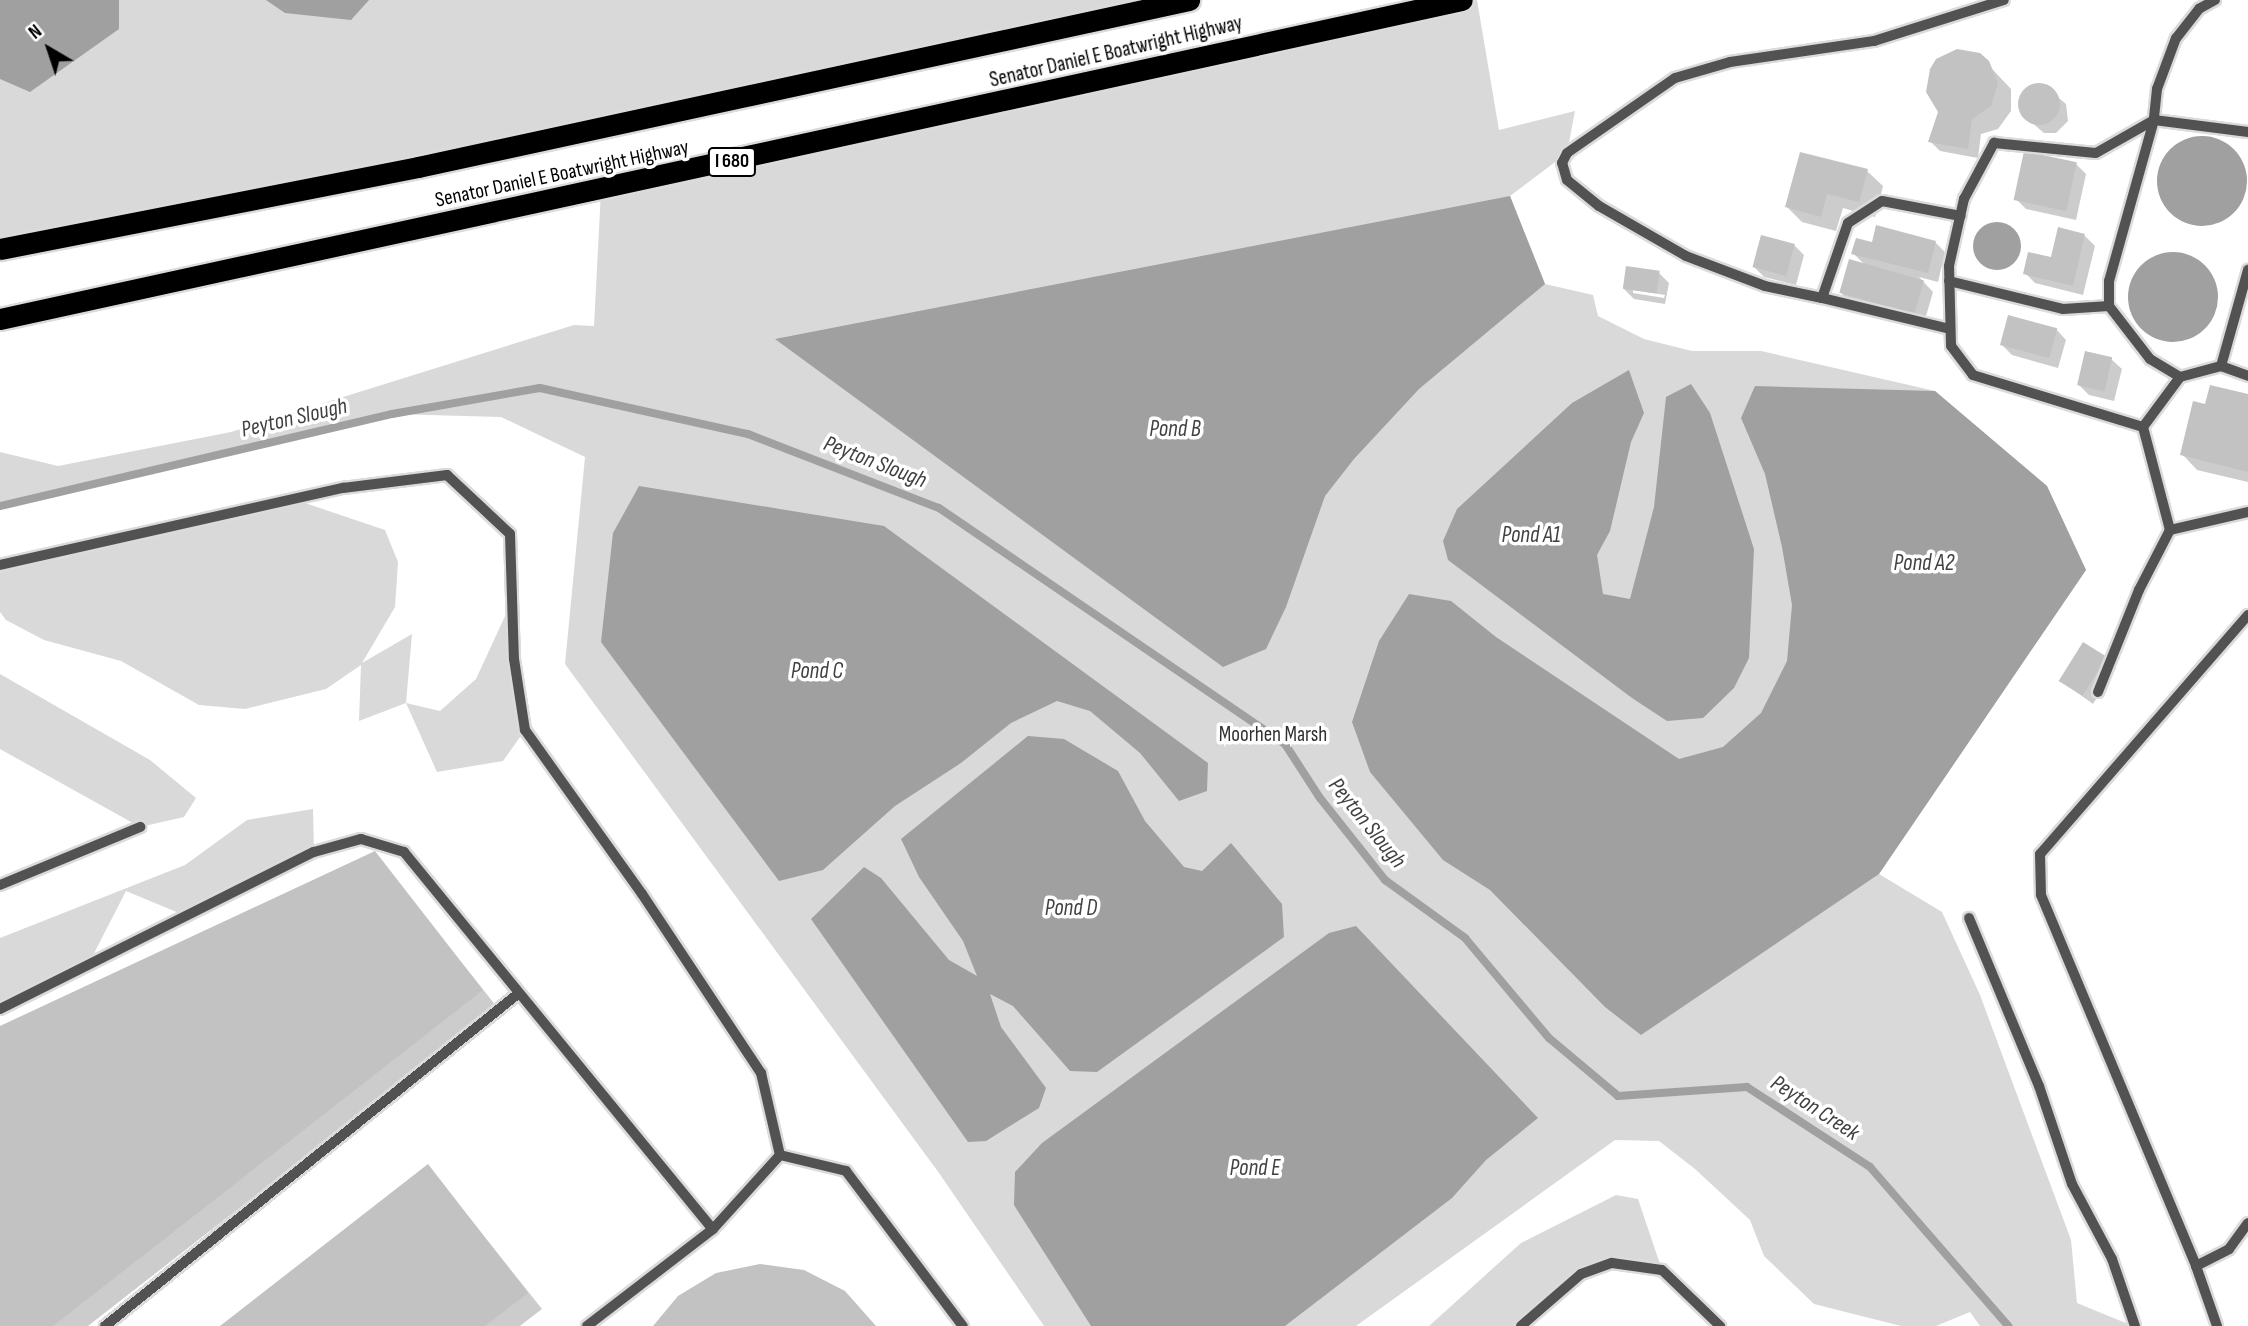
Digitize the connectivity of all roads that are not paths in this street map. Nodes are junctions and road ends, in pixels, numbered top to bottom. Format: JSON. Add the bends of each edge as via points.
{"nodes":[{"id":1,"x":1189,"y":0,"type":"edge"},
{"id":2,"x":1462,"y":0,"type":"edge"},
{"id":3,"x":2004,"y":0,"type":"edge"},
{"id":4,"x":2215,"y":0,"type":"edge"},
{"id":5,"x":2154,"y":120,"type":"junction"},
{"id":6,"x":2248,"y":132,"type":"edge"},
{"id":7,"x":1961,"y":216,"type":"junction"},
{"id":8,"x":0,"y":249,"type":"edge"},
{"id":9,"x":2248,"y":270,"type":"edge"},
{"id":10,"x":1949,"y":281,"type":"junction"},
{"id":11,"x":1822,"y":298,"type":"junction"},
{"id":12,"x":2109,"y":306,"type":"junction"},
{"id":13,"x":0,"y":319,"type":"edge"},
{"id":14,"x":1950,"y":330,"type":"junction"},
{"id":15,"x":2221,"y":366,"type":"junction"},
{"id":16,"x":2248,"y":376,"type":"edge"},
{"id":17,"x":2180,"y":377,"type":"junction"},
{"id":18,"x":2143,"y":427,"type":"junction"},
{"id":19,"x":2248,"y":512,"type":"edge"},
{"id":20,"x":2170,"y":530,"type":"junction"},
{"id":21,"x":0,"y":565,"type":"edge"},
{"id":22,"x":2248,"y":615,"type":"edge"},
{"id":23,"x":2098,"y":692,"type":"dead end"},
{"id":24,"x":140,"y":827,"type":"dead end"},
{"id":25,"x":0,"y":885,"type":"edge"},
{"id":26,"x":1969,"y":918,"type":"dead end"},
{"id":27,"x":520,"y":993,"type":"junction"},
{"id":28,"x":0,"y":1009,"type":"edge"},
{"id":29,"x":780,"y":1155,"type":"junction"},
{"id":30,"x":2248,"y":1223,"type":"edge"},
{"id":31,"x":713,"y":1229,"type":"junction"},
{"id":32,"x":2196,"y":1266,"type":"junction"},
{"id":33,"x":105,"y":1326,"type":"edge"},
{"id":34,"x":587,"y":1326,"type":"edge"},
{"id":35,"x":963,"y":1326,"type":"edge"},
{"id":36,"x":1521,"y":1326,"type":"edge"},
{"id":37,"x":1720,"y":1326,"type":"edge"},
{"id":38,"x":2134,"y":1326,"type":"edge"},
{"id":39,"x":2217,"y":1326,"type":"edge"}],
"edges":[{"from":1,"to":8,"type":"highway","name":"Senator Daniel E Boatwright Highway","via":[[418,167]]},
{"from":2,"to":13,"type":"highway","name":"Senator Daniel E Boatwright Highway","number":"I 680"},
{"from":3,"to":11,"type":"lane","via":[[1874,41],[1730,62],[1675,78],[1567,153],[1562,163],[1567,180],[1610,212],[1686,256],[1765,286]]},
{"from":4,"to":5,"type":"lane","via":[[2199,9],[2176,37],[2157,89]]},
{"from":5,"to":6,"type":"lane"},
{"from":5,"to":7,"type":"lane","via":[[2096,153],[1994,143],[1964,199]]},
{"from":5,"to":12,"type":"lane","via":[[2109,281]]},
{"from":7,"to":10,"type":"lane"},
{"from":7,"to":11,"type":"lane","via":[[1882,201],[1848,223]]},
{"from":9,"to":15,"type":"lane"},
{"from":10,"to":12,"type":"lane","via":[[2063,309]]},
{"from":10,"to":14,"type":"lane"},
{"from":11,"to":14,"type":"lane"},
{"from":12,"to":17,"type":"lane","via":[[2150,359]]},
{"from":14,"to":18,"type":"lane","via":[[1951,346],[1973,375]]},
{"from":15,"to":16,"type":"lane"},
{"from":15,"to":17,"type":"lane"},
{"from":17,"to":18,"type":"lane"},
{"from":18,"to":20,"type":"lane"},
{"from":19,"to":20,"type":"lane"},
{"from":20,"to":23,"type":"lane","via":[[2138,590]]},
{"from":21,"to":29,"type":"lane","via":[[343,488],[447,475],[510,534],[514,659],[525,730],[761,1073]]},
{"from":22,"to":32,"type":"lane","via":[[2040,854],[2041,895]]},
{"from":24,"to":25,"type":"lane"},
{"from":26,"to":38,"type":"lane","via":[[2039,1086],[2072,1184],[2112,1259]]},
{"from":27,"to":28,"type":"lane","via":[[404,852],[361,839],[314,852]]},
{"from":27,"to":31,"type":"lane"},
{"from":27,"to":33,"type":"lane"},
{"from":29,"to":31,"type":"lane"},
{"from":29,"to":35,"type":"lane","via":[[846,1171]]},
{"from":30,"to":32,"type":"lane","via":[[2229,1249]]},
{"from":31,"to":34,"type":"lane"},
{"from":32,"to":39,"type":"lane"},
{"from":36,"to":37,"type":"lane","via":[[1581,1274],[1612,1264],[1662,1270]]}]}
